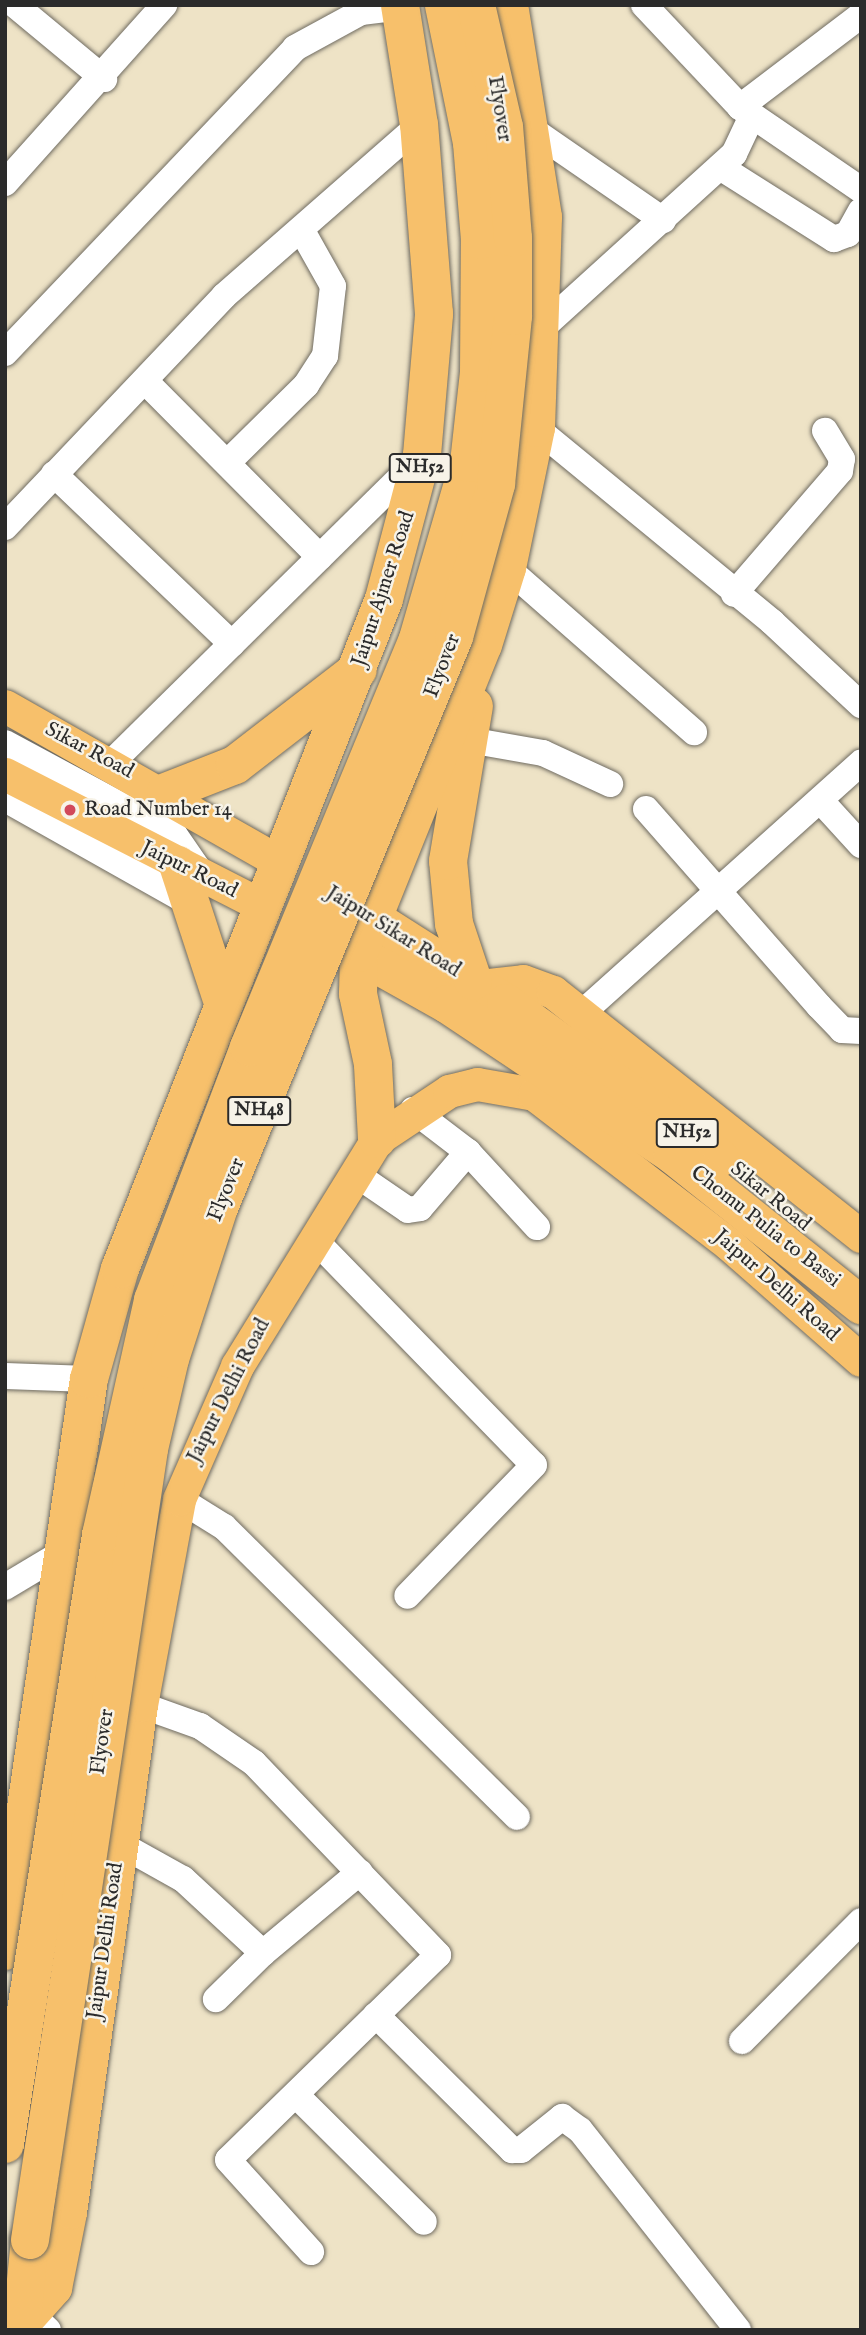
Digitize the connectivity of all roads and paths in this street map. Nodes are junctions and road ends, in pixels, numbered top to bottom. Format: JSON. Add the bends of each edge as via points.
{"nodes":[{"id":1,"x":15,"y":5,"type":"edge"},
{"id":2,"x":164,"y":5,"type":"edge"},
{"id":3,"x":444,"y":5,"type":"edge"},
{"id":4,"x":644,"y":5,"type":"edge"},
{"id":5,"x":400,"y":6,"type":"edge"},
{"id":6,"x":501,"y":6,"type":"edge"},
{"id":7,"x":861,"y":15,"type":"edge"},
{"id":8,"x":104,"y":79,"type":"junction"},
{"id":9,"x":746,"y":111,"type":"junction"},
{"id":10,"x":419,"y":125,"type":"junction"},
{"id":11,"x":534,"y":131,"type":"junction"},
{"id":12,"x":720,"y":167,"type":"junction"},
{"id":13,"x":856,"y":180,"type":"edge"},
{"id":14,"x":5,"y":183,"type":"edge"},
{"id":15,"x":861,"y":211,"type":"edge"},
{"id":16,"x":663,"y":219,"type":"junction"},
{"id":17,"x":300,"y":229,"type":"junction"},
{"id":18,"x":543,"y":327,"type":"junction"},
{"id":19,"x":11,"y":336,"type":"edge"},
{"id":20,"x":145,"y":381,"type":"junction"},
{"id":21,"x":536,"y":428,"type":"junction"},
{"id":22,"x":825,"y":431,"type":"dead end"},
{"id":23,"x":422,"y":455,"type":"junction"},
{"id":24,"x":228,"y":462,"type":"junction"},
{"id":25,"x":54,"y":474,"type":"junction"},
{"id":26,"x":5,"y":527,"type":"edge"},
{"id":27,"x":320,"y":557,"type":"junction"},
{"id":28,"x":507,"y":568,"type":"junction"},
{"id":29,"x":734,"y":594,"type":"junction"},
{"id":30,"x":232,"y":644,"type":"junction"},
{"id":31,"x":483,"y":645,"type":"junction"},
{"id":32,"x":358,"y":670,"type":"junction"},
{"id":33,"x":861,"y":705,"type":"edge"},
{"id":34,"x":5,"y":706,"type":"edge"},
{"id":35,"x":694,"y":732,"type":"dead end"},
{"id":36,"x":469,"y":740,"type":"junction"},
{"id":37,"x":5,"y":743,"type":"edge"},
{"id":38,"x":112,"y":762,"type":"junction"},
{"id":39,"x":861,"y":763,"type":"edge"},
{"id":40,"x":5,"y":774,"type":"edge"},
{"id":41,"x":610,"y":784,"type":"dead end"},
{"id":42,"x":166,"y":792,"type":"junction"},
{"id":43,"x":5,"y":799,"type":"edge"},
{"id":44,"x":820,"y":800,"type":"junction"},
{"id":45,"x":646,"y":809,"type":"dead end"},
{"id":46,"x":229,"y":831,"type":"junction"},
{"id":47,"x":861,"y":845,"type":"edge"},
{"id":48,"x":280,"y":862,"type":"junction"},
{"id":49,"x":188,"y":871,"type":"junction"},
{"id":50,"x":718,"y":891,"type":"junction"},
{"id":51,"x":263,"y":906,"type":"junction"},
{"id":52,"x":373,"y":918,"type":"junction"},
{"id":53,"x":359,"y":953,"type":"junction"},
{"id":54,"x":486,"y":990,"type":"junction"},
{"id":55,"x":222,"y":1000,"type":"junction"},
{"id":56,"x":582,"y":1013,"type":"junction"},
{"id":57,"x":861,"y":1031,"type":"edge"},
{"id":58,"x":412,"y":1110,"type":"junction"},
{"id":59,"x":377,"y":1139,"type":"junction"},
{"id":60,"x":468,"y":1152,"type":"junction"},
{"id":61,"x":354,"y":1173,"type":"junction"},
{"id":62,"x":537,"y":1227,"type":"dead end"},
{"id":63,"x":861,"y":1236,"type":"edge"},
{"id":64,"x":314,"y":1239,"type":"junction"},
{"id":65,"x":861,"y":1271,"type":"edge"},
{"id":66,"x":861,"y":1305,"type":"edge"},
{"id":67,"x":861,"y":1360,"type":"edge"},
{"id":68,"x":5,"y":1376,"type":"edge"},
{"id":69,"x":89,"y":1379,"type":"junction"},
{"id":70,"x":178,"y":1499,"type":"junction"},
{"id":71,"x":60,"y":1554,"type":"junction"},
{"id":72,"x":5,"y":1587,"type":"edge"},
{"id":73,"x":407,"y":1596,"type":"dead end"},
{"id":74,"x":141,"y":1704,"type":"junction"},
{"id":75,"x":517,"y":1817,"type":"dead end"},
{"id":76,"x":120,"y":1844,"type":"junction"},
{"id":77,"x":360,"y":1872,"type":"junction"},
{"id":78,"x":861,"y":1921,"type":"edge"},
{"id":79,"x":5,"y":1951,"type":"edge"},
{"id":80,"x":263,"y":1953,"type":"junction"},
{"id":81,"x":216,"y":1999,"type":"dead end"},
{"id":82,"x":376,"y":2015,"type":"junction"},
{"id":83,"x":743,"y":2041,"type":"dead end"},
{"id":84,"x":296,"y":2095,"type":"junction"},
{"id":85,"x":5,"y":2144,"type":"edge"},
{"id":86,"x":424,"y":2222,"type":"dead end"},
{"id":87,"x":311,"y":2252,"type":"dead end"},
{"id":88,"x":31,"y":2325,"type":"edge"},
{"id":89,"x":738,"y":2330,"type":"edge"}],
"edges":[{"from":1,"to":8,"type":"street"},
{"from":2,"to":8,"type":"street"},
{"from":3,"to":85,"type":"highway","name":"Flyover","number":"NH48","bridge":true,"via":[[472,143],[480,240],[479,373],[469,463],[417,642],[153,1300],[128,1390]]},
{"from":4,"to":9,"type":"street"},
{"from":5,"to":10,"type":"highway","name":"Jaipur Ajmer Road","number":"NH52"},
{"from":5,"to":19,"type":"street","via":[[361,12],[295,48]]},
{"from":6,"to":11,"type":"highway"},
{"from":6,"to":88,"type":"highway","name":"Flyover","number":"NH48","bridge":true,"via":[[513,316],[496,484],[454,637],[218,1210],[170,1359],[149,1449],[30,2240]]},
{"from":7,"to":9,"type":"street"},
{"from":8,"to":14,"type":"street"},
{"from":9,"to":12,"type":"street"},
{"from":9,"to":13,"type":"street"},
{"from":10,"to":17,"type":"street"},
{"from":10,"to":23,"type":"highway","name":"Jaipur Ajmer Road","number":"NH52","via":[[434,314]]},
{"from":11,"to":16,"type":"street"},
{"from":11,"to":18,"type":"highway","via":[[543,217]]},
{"from":12,"to":15,"type":"street","via":[[834,239],[848,234]]},
{"from":12,"to":16,"type":"street"},
{"from":16,"to":18,"type":"street"},
{"from":17,"to":20,"type":"street","via":[[223,296]]},
{"from":17,"to":24,"type":"street","via":[[333,286],[325,356],[306,385]]},
{"from":18,"to":21,"type":"highway"},
{"from":20,"to":24,"type":"street"},
{"from":20,"to":25,"type":"street"},
{"from":21,"to":28,"type":"highway"},
{"from":21,"to":29,"type":"street"},
{"from":22,"to":29,"type":"street","via":[[839,452],[839,471]]},
{"from":23,"to":27,"type":"street"},
{"from":23,"to":32,"type":"highway","name":"Jaipur Ajmer Road","number":"NH52","via":[[408,523]]},
{"from":24,"to":27,"type":"street"},
{"from":25,"to":26,"type":"street"},
{"from":25,"to":30,"type":"street"},
{"from":27,"to":30,"type":"street"},
{"from":28,"to":31,"type":"highway"},
{"from":28,"to":35,"type":"street"},
{"from":29,"to":33,"type":"street"},
{"from":30,"to":38,"type":"street"},
{"from":31,"to":36,"type":"highway"},
{"from":31,"to":52,"type":"highway"},
{"from":32,"to":42,"type":"highway","via":[[234,765],[191,787]]},
{"from":32,"to":48,"type":"highway","name":"Jaipur Ajmer Road","number":"NH52"},
{"from":34,"to":38,"type":"main road","name":"Sikar Road"},
{"from":36,"to":41,"type":"street","via":[[543,753]]},
{"from":36,"to":54,"type":"highway","via":[[448,860],[454,924]]},
{"from":37,"to":49,"type":"street"},
{"from":38,"to":42,"type":"main road","name":"Sikar Road"},
{"from":39,"to":44,"type":"street"},
{"from":40,"to":49,"type":"main road","name":"Jaipur Road"},
{"from":42,"to":46,"type":"main road","name":"Sikar Road"},
{"from":43,"to":49,"type":"street"},
{"from":44,"to":47,"type":"street"},
{"from":44,"to":50,"type":"street"},
{"from":45,"to":50,"type":"street"},
{"from":46,"to":48,"type":"main road","name":"Sikar Road"},
{"from":46,"to":49,"type":"street"},
{"from":48,"to":51,"type":"highway","name":"Jaipur Ajmer Road","number":"NH52"},
{"from":48,"to":52,"type":"highway","name":"Jaipur Sikar Road","number":"NH52"},
{"from":49,"to":51,"type":"main road","name":"Jaipur Road"},
{"from":49,"to":55,"type":"highway"},
{"from":50,"to":56,"type":"street"},
{"from":50,"to":57,"type":"street","via":[[842,1030]]},
{"from":51,"to":53,"type":"highway","number":"NH52"},
{"from":51,"to":55,"type":"highway","name":"Jaipur Ajmer Road"},
{"from":52,"to":53,"type":"highway"},
{"from":52,"to":54,"type":"highway","name":"Jaipur Sikar Road","number":"NH52"},
{"from":53,"to":59,"type":"highway","via":[[358,994],[373,1064]]},
{"from":53,"to":66,"type":"highway","name":"Chomu Pulia to Bassi","number":"NH52","via":[[564,1080],[777,1234]]},
{"from":54,"to":56,"type":"main road","via":[[523,981]]},
{"from":54,"to":65,"type":"highway","name":"Sikar Road","number":"NH52","via":[[679,1126]]},
{"from":55,"to":69,"type":"highway","name":"Jaipur Ajmer Road","via":[[120,1269]]},
{"from":56,"to":63,"type":"main road"},
{"from":58,"to":59,"type":"main road","name":"Jaipur Delhi Road"},
{"from":58,"to":60,"type":"street"},
{"from":58,"to":67,"type":"main road","name":"Jaipur Delhi Road","via":[[477,1084],[534,1094],[730,1245]]},
{"from":59,"to":61,"type":"main road","name":"Jaipur Delhi Road"},
{"from":60,"to":61,"type":"street","via":[[420,1208],[408,1210]]},
{"from":60,"to":62,"type":"street"},
{"from":61,"to":64,"type":"main road","name":"Jaipur Delhi Road"},
{"from":64,"to":70,"type":"main road","name":"Jaipur Delhi Road","via":[[237,1366]]},
{"from":64,"to":73,"type":"street","via":[[534,1465]]},
{"from":68,"to":69,"type":"street"},
{"from":69,"to":71,"type":"highway","name":"Jaipur Ajmer Road"},
{"from":70,"to":74,"type":"main road","name":"Jaipur Delhi Road"},
{"from":70,"to":75,"type":"street","via":[[251,1551]]},
{"from":71,"to":72,"type":"street"},
{"from":71,"to":79,"type":"highway","name":"Jaipur Ajmer Road"},
{"from":74,"to":76,"type":"main road","name":"Jaipur Delhi Road"},
{"from":74,"to":77,"type":"street","via":[[200,1726],[254,1763]]},
{"from":76,"to":80,"type":"street","via":[[183,1879]]},
{"from":76,"to":88,"type":"main road","name":"Jaipur Delhi Road","via":[[70,2212],[55,2288]]},
{"from":77,"to":80,"type":"street"},
{"from":77,"to":82,"type":"street","via":[[438,1955]]},
{"from":78,"to":83,"type":"street"},
{"from":80,"to":81,"type":"street"},
{"from":82,"to":84,"type":"street"},
{"from":82,"to":89,"type":"street","via":[[504,2143],[521,2150],[562,2117],[600,2149]]},
{"from":84,"to":86,"type":"street"},
{"from":84,"to":87,"type":"street","via":[[228,2160]]}]}
